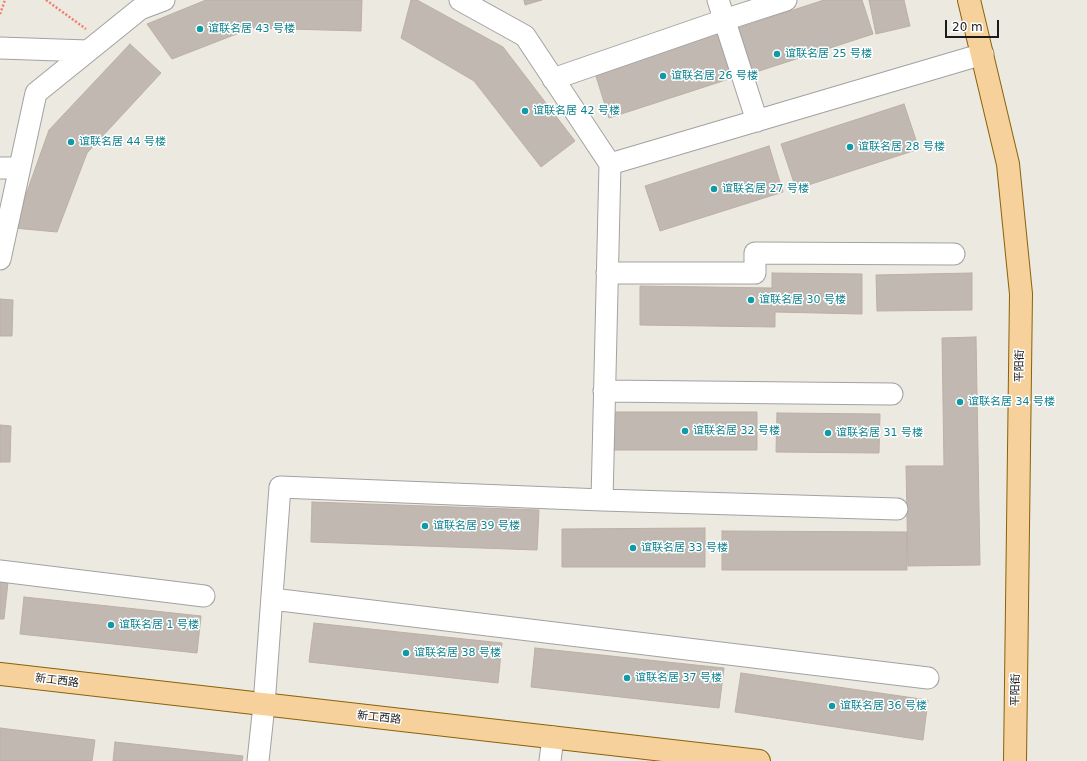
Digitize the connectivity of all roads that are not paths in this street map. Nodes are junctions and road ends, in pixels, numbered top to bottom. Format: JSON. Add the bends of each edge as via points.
{"nodes":[{"id":1,"x":460,"y":0,"type":"edge"},
{"id":2,"x":718,"y":0,"type":"edge"},
{"id":3,"x":786,"y":0,"type":"edge"},
{"id":4,"x":969,"y":0,"type":"edge"},
{"id":5,"x":157,"y":1,"type":"edge"},
{"id":6,"x":724,"y":20,"type":"junction"},
{"id":7,"x":94,"y":46,"type":"junction"},
{"id":8,"x":0,"y":48,"type":"edge"},
{"id":9,"x":982,"y":54,"type":"junction"},
{"id":10,"x":554,"y":79,"type":"junction"},
{"id":11,"x":756,"y":121,"type":"junction"},
{"id":12,"x":610,"y":164,"type":"junction"},
{"id":13,"x":10,"y":168,"type":"edge"},
{"id":14,"x":954,"y":254,"type":"dead end"},
{"id":15,"x":0,"y":258,"type":"edge"},
{"id":16,"x":607,"y":273,"type":"junction"},
{"id":17,"x":604,"y":391,"type":"junction"},
{"id":18,"x":892,"y":394,"type":"dead end"},
{"id":19,"x":602,"y":500,"type":"junction"},
{"id":20,"x":896,"y":510,"type":"dead end"},
{"id":21,"x":0,"y":571,"type":"edge"},
{"id":22,"x":204,"y":596,"type":"dead end"},
{"id":23,"x":272,"y":599,"type":"junction"},
{"id":24,"x":0,"y":674,"type":"edge"},
{"id":25,"x":928,"y":678,"type":"dead end"},
{"id":26,"x":264,"y":705,"type":"junction"},
{"id":27,"x":553,"y":737,"type":"junction"},
{"id":28,"x":715,"y":759,"type":"edge"},
{"id":29,"x":258,"y":761,"type":"edge"},
{"id":30,"x":550,"y":761,"type":"edge"},
{"id":31,"x":759,"y":761,"type":"edge"},
{"id":32,"x":1015,"y":761,"type":"edge"}],
"edges":[{"from":1,"to":10,"type":"street","via":[[525,36]]},
{"from":2,"to":6,"type":"street"},
{"from":3,"to":6,"type":"street"},
{"from":4,"to":9,"type":"main road","name":"平阳街"},
{"from":5,"to":7,"type":"street","via":[[140,8]]},
{"from":6,"to":10,"type":"street"},
{"from":6,"to":11,"type":"street"},
{"from":7,"to":8,"type":"street"},
{"from":7,"to":13,"type":"street","via":[[36,93]]},
{"from":9,"to":11,"type":"street"},
{"from":9,"to":32,"type":"main road","name":"平阳街","via":[[1008,164],[1021,294]]},
{"from":10,"to":12,"type":"street"},
{"from":11,"to":12,"type":"street"},
{"from":12,"to":16,"type":"street"},
{"from":13,"to":15,"type":"street"},
{"from":14,"to":16,"type":"street","via":[[755,253],[755,273]]},
{"from":16,"to":17,"type":"street"},
{"from":17,"to":18,"type":"street"},
{"from":17,"to":19,"type":"street"},
{"from":19,"to":20,"type":"street"},
{"from":19,"to":23,"type":"street","via":[[280,487]]},
{"from":21,"to":22,"type":"street"},
{"from":23,"to":25,"type":"street"},
{"from":23,"to":26,"type":"street"},
{"from":24,"to":26,"type":"main road","name":"新工西路"},
{"from":26,"to":27,"type":"main road","name":"新工西路"},
{"from":26,"to":29,"type":"street"},
{"from":27,"to":28,"type":"main road","name":"新工西路"},
{"from":27,"to":30,"type":"street"},
{"from":28,"to":31,"type":"main road","name":"新工西路"}]}
